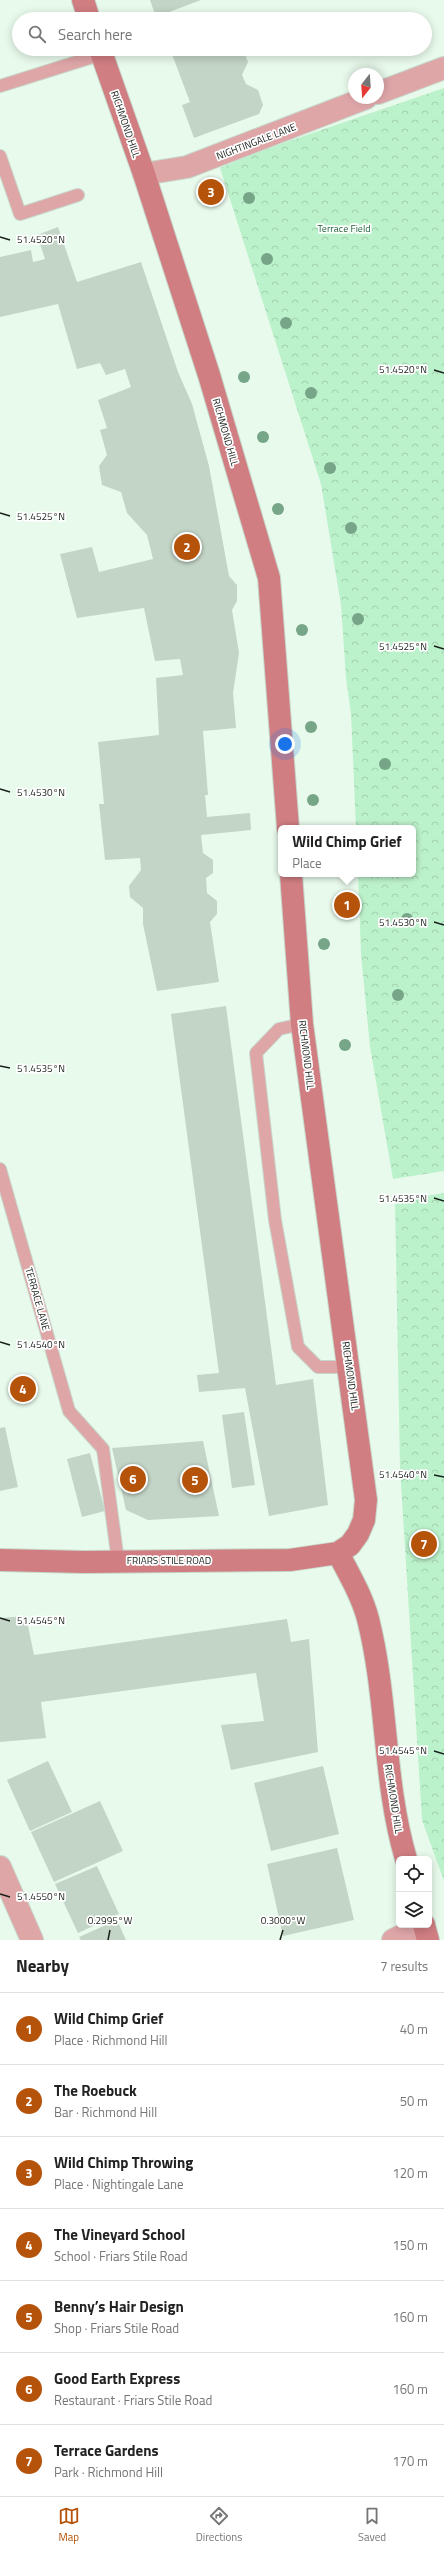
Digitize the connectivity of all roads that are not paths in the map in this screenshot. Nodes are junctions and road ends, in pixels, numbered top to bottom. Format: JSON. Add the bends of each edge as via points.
{"nodes":[{"id":1,"x":83,"y":0,"type":"edge"},
{"id":2,"x":87,"y":12,"type":"edge"},
{"id":3,"x":89,"y":56,"type":"edge"},
{"id":4,"x":102,"y":56,"type":"edge"},
{"id":5,"x":444,"y":68,"type":"edge"},
{"id":6,"x":0,"y":86,"type":"edge"},
{"id":7,"x":384,"y":91,"type":"edge"},
{"id":8,"x":350,"y":104,"type":"edge"},
{"id":9,"x":0,"y":156,"type":"edge"},
{"id":10,"x":144,"y":174,"type":"junction"},
{"id":11,"x":78,"y":195,"type":"dead end"},
{"id":12,"x":288,"y":825,"type":"edge"},
{"id":13,"x":291,"y":877,"type":"edge"},
{"id":14,"x":302,"y":1024,"type":"junction"},
{"id":15,"x":0,"y":1169,"type":"edge"},
{"id":16,"x":350,"y":1367,"type":"junction"},
{"id":17,"x":338,"y":1553,"type":"junction"},
{"id":18,"x":0,"y":1560,"type":"edge"},
{"id":19,"x":118,"y":1561,"type":"junction"},
{"id":20,"x":405,"y":1856,"type":"edge"},
{"id":21,"x":0,"y":1867,"type":"edge"},
{"id":22,"x":418,"y":1928,"type":"edge"},
{"id":23,"x":425,"y":1928,"type":"edge"},
{"id":24,"x":32,"y":1940,"type":"edge"},
{"id":25,"x":393,"y":1940,"type":"edge"},
{"id":26,"x":428,"y":1940,"type":"edge"}],
"edges":[{"from":1,"to":2,"type":"main road"},
{"from":3,"to":6,"type":"lane"},
{"from":4,"to":10,"type":"main road","name":"RICHMOND HILL"},
{"from":5,"to":7,"type":"street"},
{"from":8,"to":10,"type":"street","name":"NIGHTINGALE LANE","via":[[187,167]]},
{"from":9,"to":11,"type":"lane","via":[[20,214]]},
{"from":10,"to":12,"type":"main road","name":"RICHMOND HILL","via":[[209,375],[269,578]]},
{"from":13,"to":14,"type":"main road","name":"RICHMOND HILL"},
{"from":14,"to":16,"type":"main road","name":"RICHMOND HILL"},
{"from":14,"to":16,"type":"lane","via":[[279,1029],[256,1053],[275,1220],[298,1347],[318,1367]]},
{"from":15,"to":19,"type":"lane","name":"TERRACE LANE","via":[[69,1411],[103,1449]]},
{"from":16,"to":17,"type":"main road","name":"RICHMOND HILL","via":[[366,1500],[364,1520],[358,1534],[350,1545]]},
{"from":17,"to":19,"type":"main road","name":"FRIARS STILE ROAD","via":[[290,1560]]},
{"from":17,"to":20,"type":"main road","name":"RICHMOND HILL","via":[[367,1618],[378,1663],[393,1806]]},
{"from":18,"to":19,"type":"main road","name":"FRIARS STILE ROAD"},
{"from":21,"to":24,"type":"street"},
{"from":22,"to":25,"type":"street"},
{"from":23,"to":26,"type":"main road"}]}
